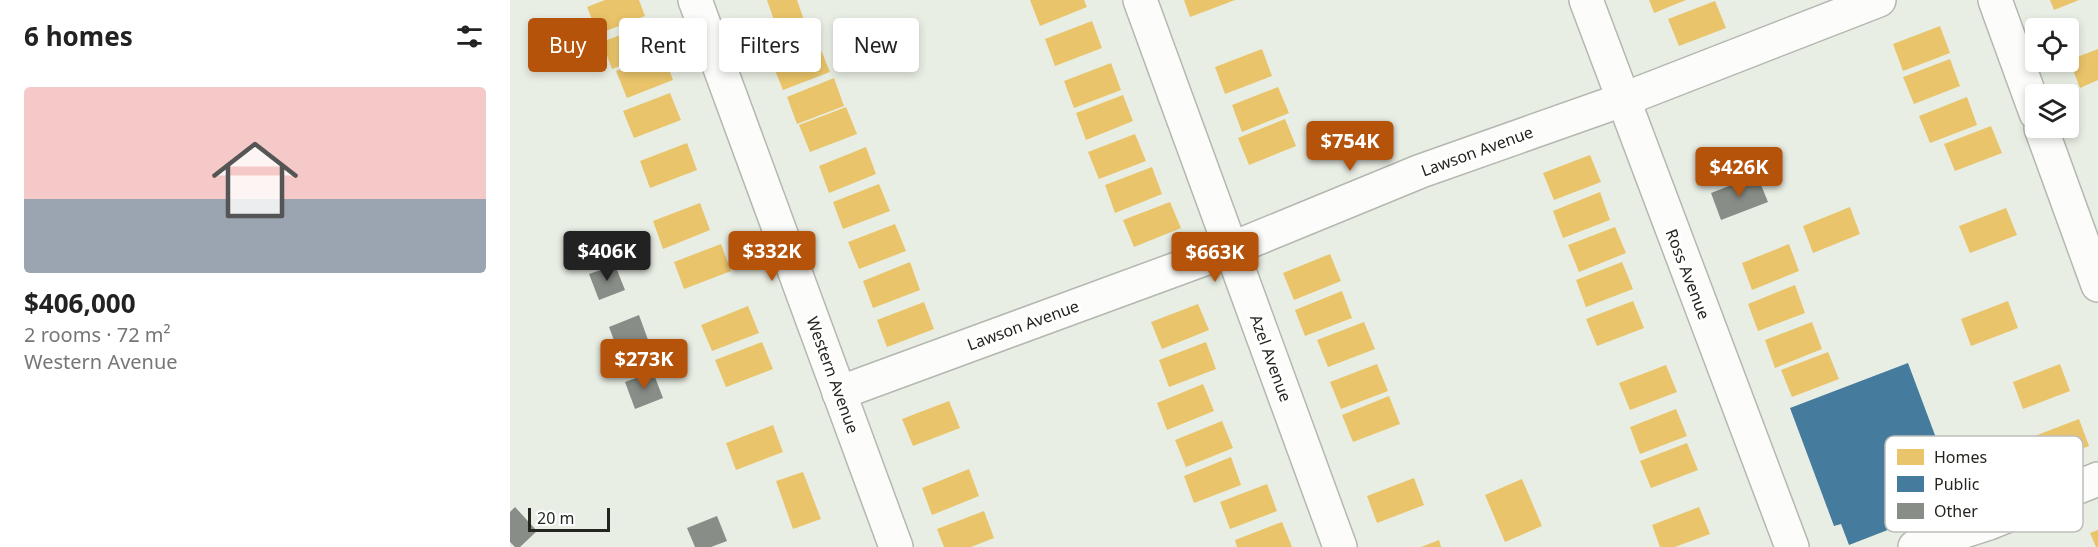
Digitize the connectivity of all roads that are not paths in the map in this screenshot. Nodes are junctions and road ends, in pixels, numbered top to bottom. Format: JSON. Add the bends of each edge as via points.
{"nodes":[{"id":1,"x":695,"y":0,"type":"edge"},
{"id":2,"x":1140,"y":0,"type":"edge"},
{"id":3,"x":1586,"y":0,"type":"edge"},
{"id":4,"x":1879,"y":0,"type":"edge"},
{"id":5,"x":1995,"y":0,"type":"edge"},
{"id":6,"x":2025,"y":84,"type":"edge"},
{"id":7,"x":1622,"y":100,"type":"junction"},
{"id":8,"x":2045,"y":138,"type":"edge"},
{"id":9,"x":1231,"y":249,"type":"junction"},
{"id":10,"x":2098,"y":285,"type":"edge"},
{"id":11,"x":839,"y":393,"type":"junction"},
{"id":12,"x":2098,"y":479,"type":"edge"},
{"id":13,"x":2083,"y":485,"type":"edge"},
{"id":14,"x":1961,"y":532,"type":"edge"},
{"id":15,"x":896,"y":547,"type":"edge"},
{"id":16,"x":1340,"y":547,"type":"edge"},
{"id":17,"x":1792,"y":547,"type":"edge"},
{"id":18,"x":1915,"y":547,"type":"edge"}],
"edges":[{"from":1,"to":11,"type":"street","name":"Western Avenue"},
{"from":2,"to":9,"type":"street","name":"Azel Avenue"},
{"from":3,"to":7,"type":"street","name":"Ross Avenue"},
{"from":4,"to":7,"type":"street","name":"Lawson Avenue"},
{"from":5,"to":6,"type":"street"},
{"from":7,"to":9,"type":"street","name":"Lawson Avenue","via":[[1421,171]]},
{"from":7,"to":17,"type":"street","name":"Ross Avenue"},
{"from":8,"to":10,"type":"street"},
{"from":9,"to":11,"type":"street","name":"Lawson Avenue"},
{"from":9,"to":16,"type":"street","name":"Azel Avenue"},
{"from":11,"to":15,"type":"street","name":"Western Avenue"},
{"from":12,"to":13,"type":"street"},
{"from":14,"to":18,"type":"street"}]}
